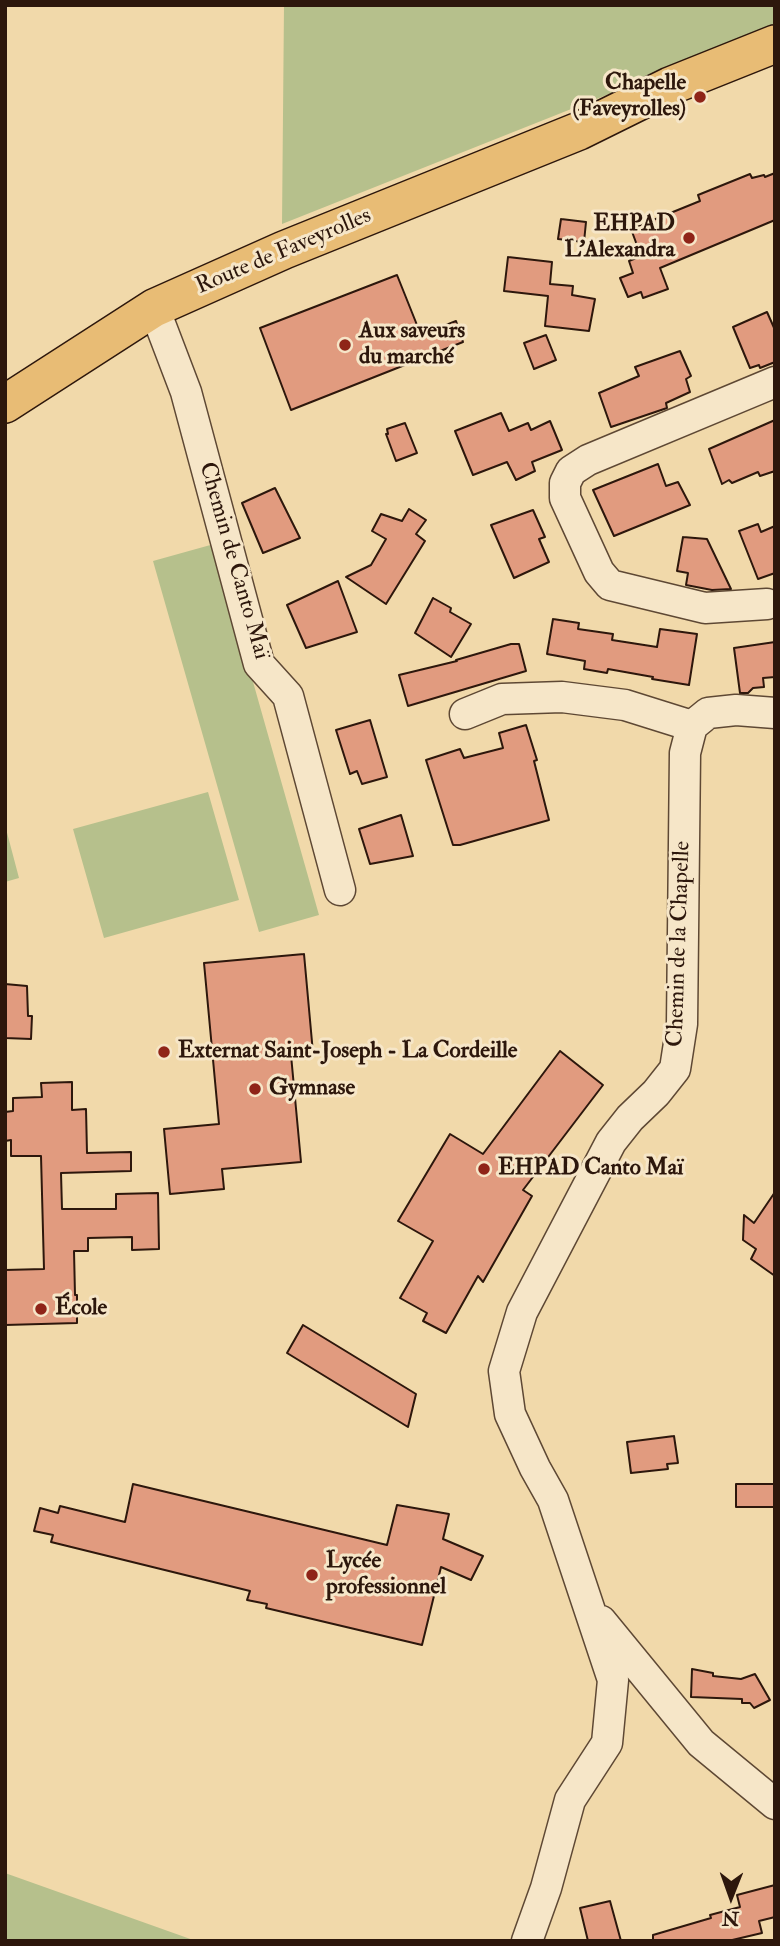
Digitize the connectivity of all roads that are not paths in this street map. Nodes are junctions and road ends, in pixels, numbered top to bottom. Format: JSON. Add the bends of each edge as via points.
{"nodes":[{"id":1,"x":775,"y":44,"type":"edge"},
{"id":2,"x":775,"y":69,"type":"edge"},
{"id":3,"x":579,"y":131,"type":"junction"},
{"id":4,"x":154,"y":309,"type":"junction"},
{"id":5,"x":775,"y":382,"type":"edge"},
{"id":6,"x":5,"y":404,"type":"edge"},
{"id":7,"x":767,"y":604,"type":"dead end"},
{"id":8,"x":775,"y":713,"type":"edge"},
{"id":9,"x":465,"y":714,"type":"dead end"},
{"id":10,"x":692,"y":726,"type":"junction"},
{"id":11,"x":340,"y":890,"type":"dead end"},
{"id":12,"x":588,"y":1605,"type":"junction"},
{"id":13,"x":775,"y":1804,"type":"edge"},
{"id":14,"x":527,"y":1941,"type":"edge"}],
"edges":[{"from":1,"to":3,"type":"main road","name":"Route de Faveyrolles","via":[[670,86]]},
{"from":2,"to":3,"type":"main road","name":"Route de Faveyrolles","via":[[700,97]]},
{"from":3,"to":4,"type":"main road","name":"Route de Faveyrolles","via":[[284,250]]},
{"from":4,"to":6,"type":"main road","name":"Route de Faveyrolles"},
{"from":4,"to":11,"type":"street","name":"Chemin de Canto Maï","via":[[186,392],[259,664],[288,696]]},
{"from":5,"to":7,"type":"street","via":[[589,460],[570,471],[565,483],[565,498],[599,572],[610,585],[705,608]]},
{"from":8,"to":10,"type":"street","via":[[708,713]]},
{"from":9,"to":10,"type":"street","via":[[502,699],[562,697],[625,705]]},
{"from":10,"to":12,"type":"street","name":"Chemin de la Chapelle","via":[[685,753],[682,1024],[675,1069],[611,1142],[522,1312],[504,1371],[510,1414],[552,1500]]},
{"from":12,"to":13,"type":"street","via":[[701,1743]]},
{"from":12,"to":14,"type":"street","name":"Chemin de la Chapelle","via":[[614,1680],[607,1743],[570,1800]]}]}
